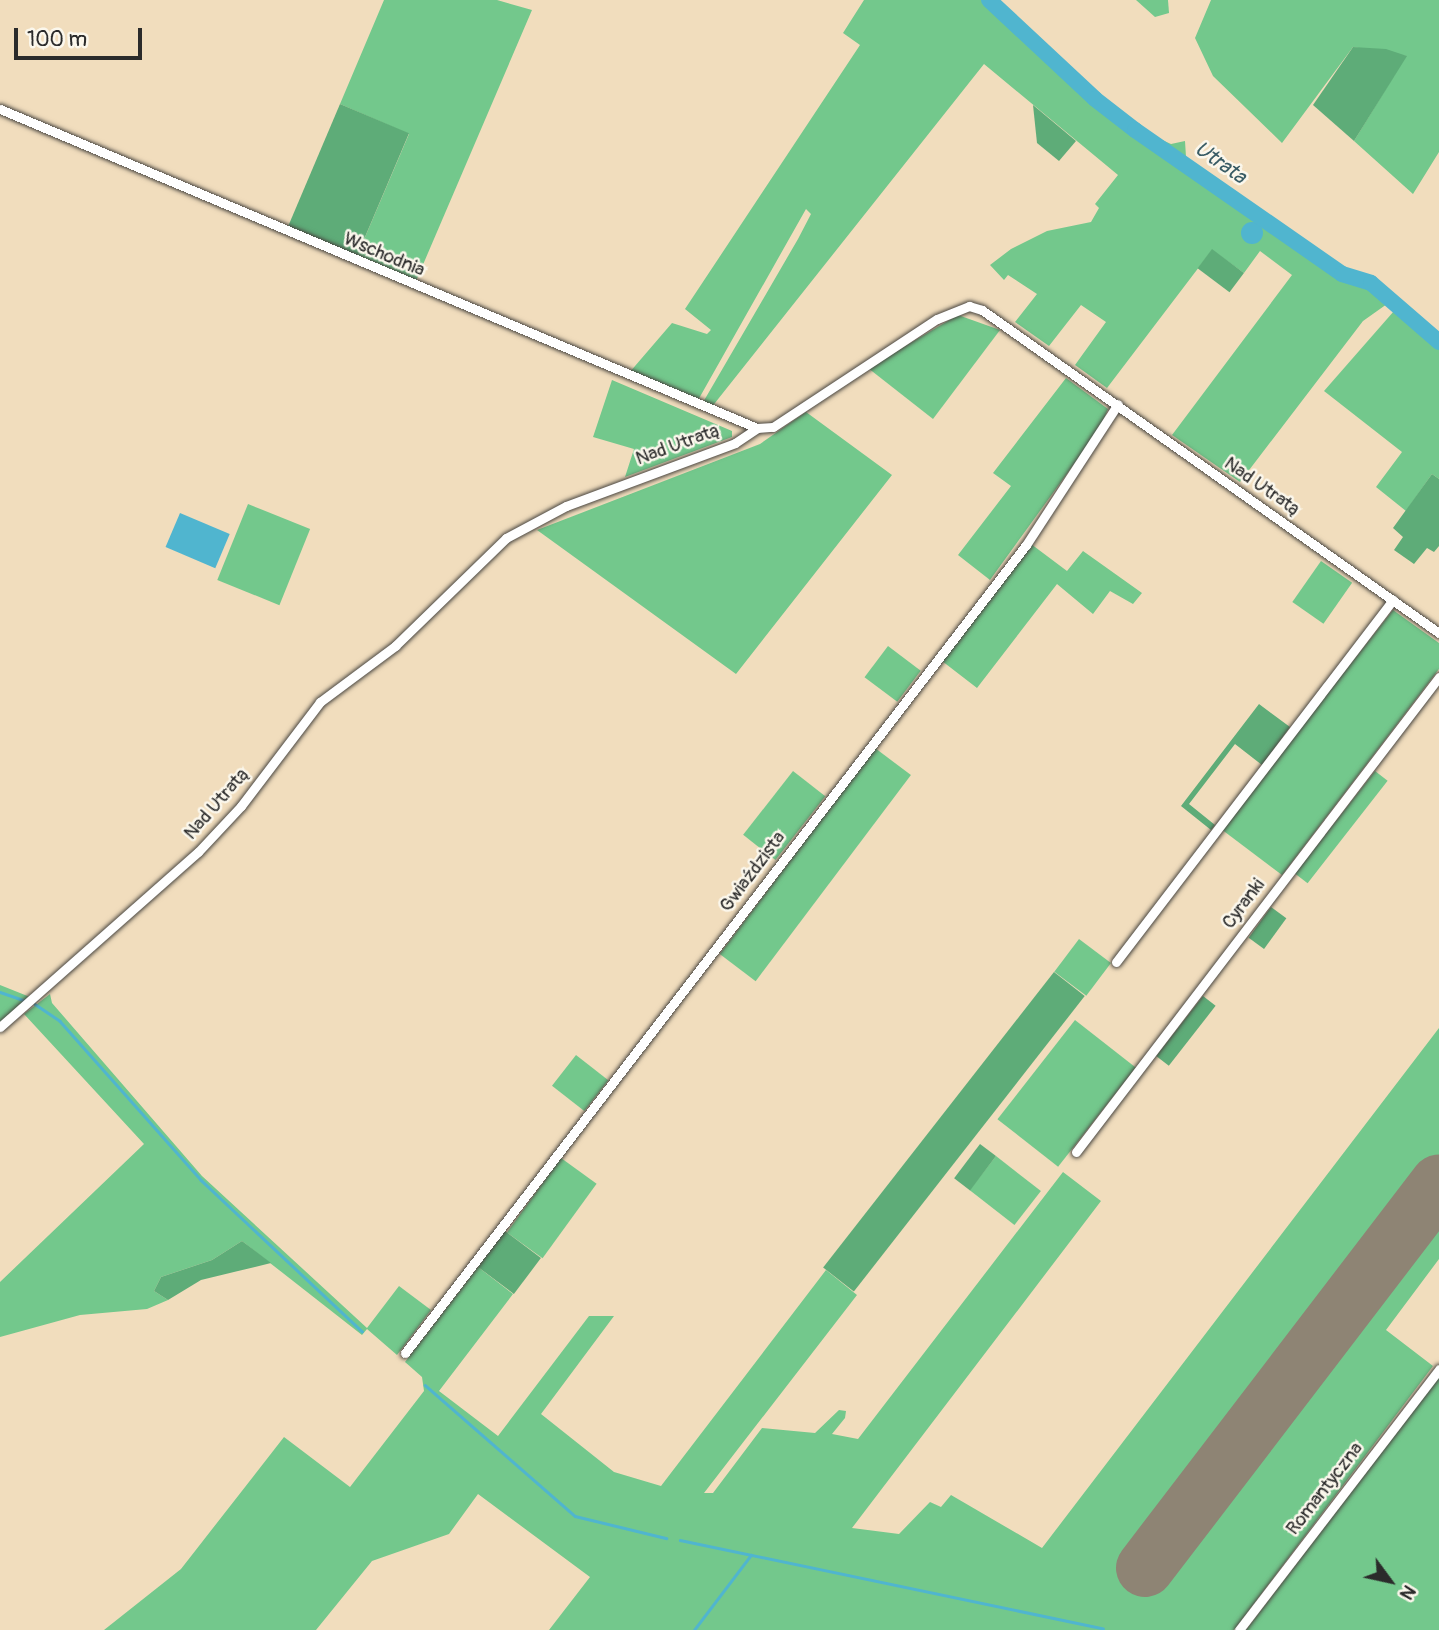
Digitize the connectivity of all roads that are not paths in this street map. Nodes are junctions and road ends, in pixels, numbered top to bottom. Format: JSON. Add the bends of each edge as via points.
{"nodes":[{"id":1,"x":0,"y":109,"type":"edge"},
{"id":2,"x":1118,"y":404,"type":"junction"},
{"id":3,"x":757,"y":428,"type":"junction"},
{"id":4,"x":1393,"y":600,"type":"junction"},
{"id":5,"x":1439,"y":634,"type":"edge"},
{"id":6,"x":1439,"y":677,"type":"edge"},
{"id":7,"x":1116,"y":961,"type":"dead end"},
{"id":8,"x":0,"y":1027,"type":"edge"},
{"id":9,"x":1076,"y":1152,"type":"dead end"},
{"id":10,"x":405,"y":1353,"type":"dead end"},
{"id":11,"x":1439,"y":1369,"type":"edge"},
{"id":12,"x":1239,"y":1630,"type":"edge"}],
"edges":[{"from":1,"to":3,"type":"street","name":"Wschodnia"},
{"from":2,"to":3,"type":"street","name":"Nad Utratą","via":[[982,310],[969,306],[937,319],[773,427]]},
{"from":2,"to":4,"type":"street","name":"Nad Utratą"},
{"from":2,"to":10,"type":"street","name":"Gwiaździsta","via":[[1026,545]]},
{"from":3,"to":8,"type":"street","name":"Nad Utratą","via":[[735,443],[566,506],[506,538],[395,646],[320,702],[241,806],[198,852]]},
{"from":4,"to":5,"type":"street","name":"Nad Utratą"},
{"from":4,"to":7,"type":"street"},
{"from":6,"to":9,"type":"street","name":"Cyranki"},
{"from":11,"to":12,"type":"street","name":"Romantyczna"}]}
